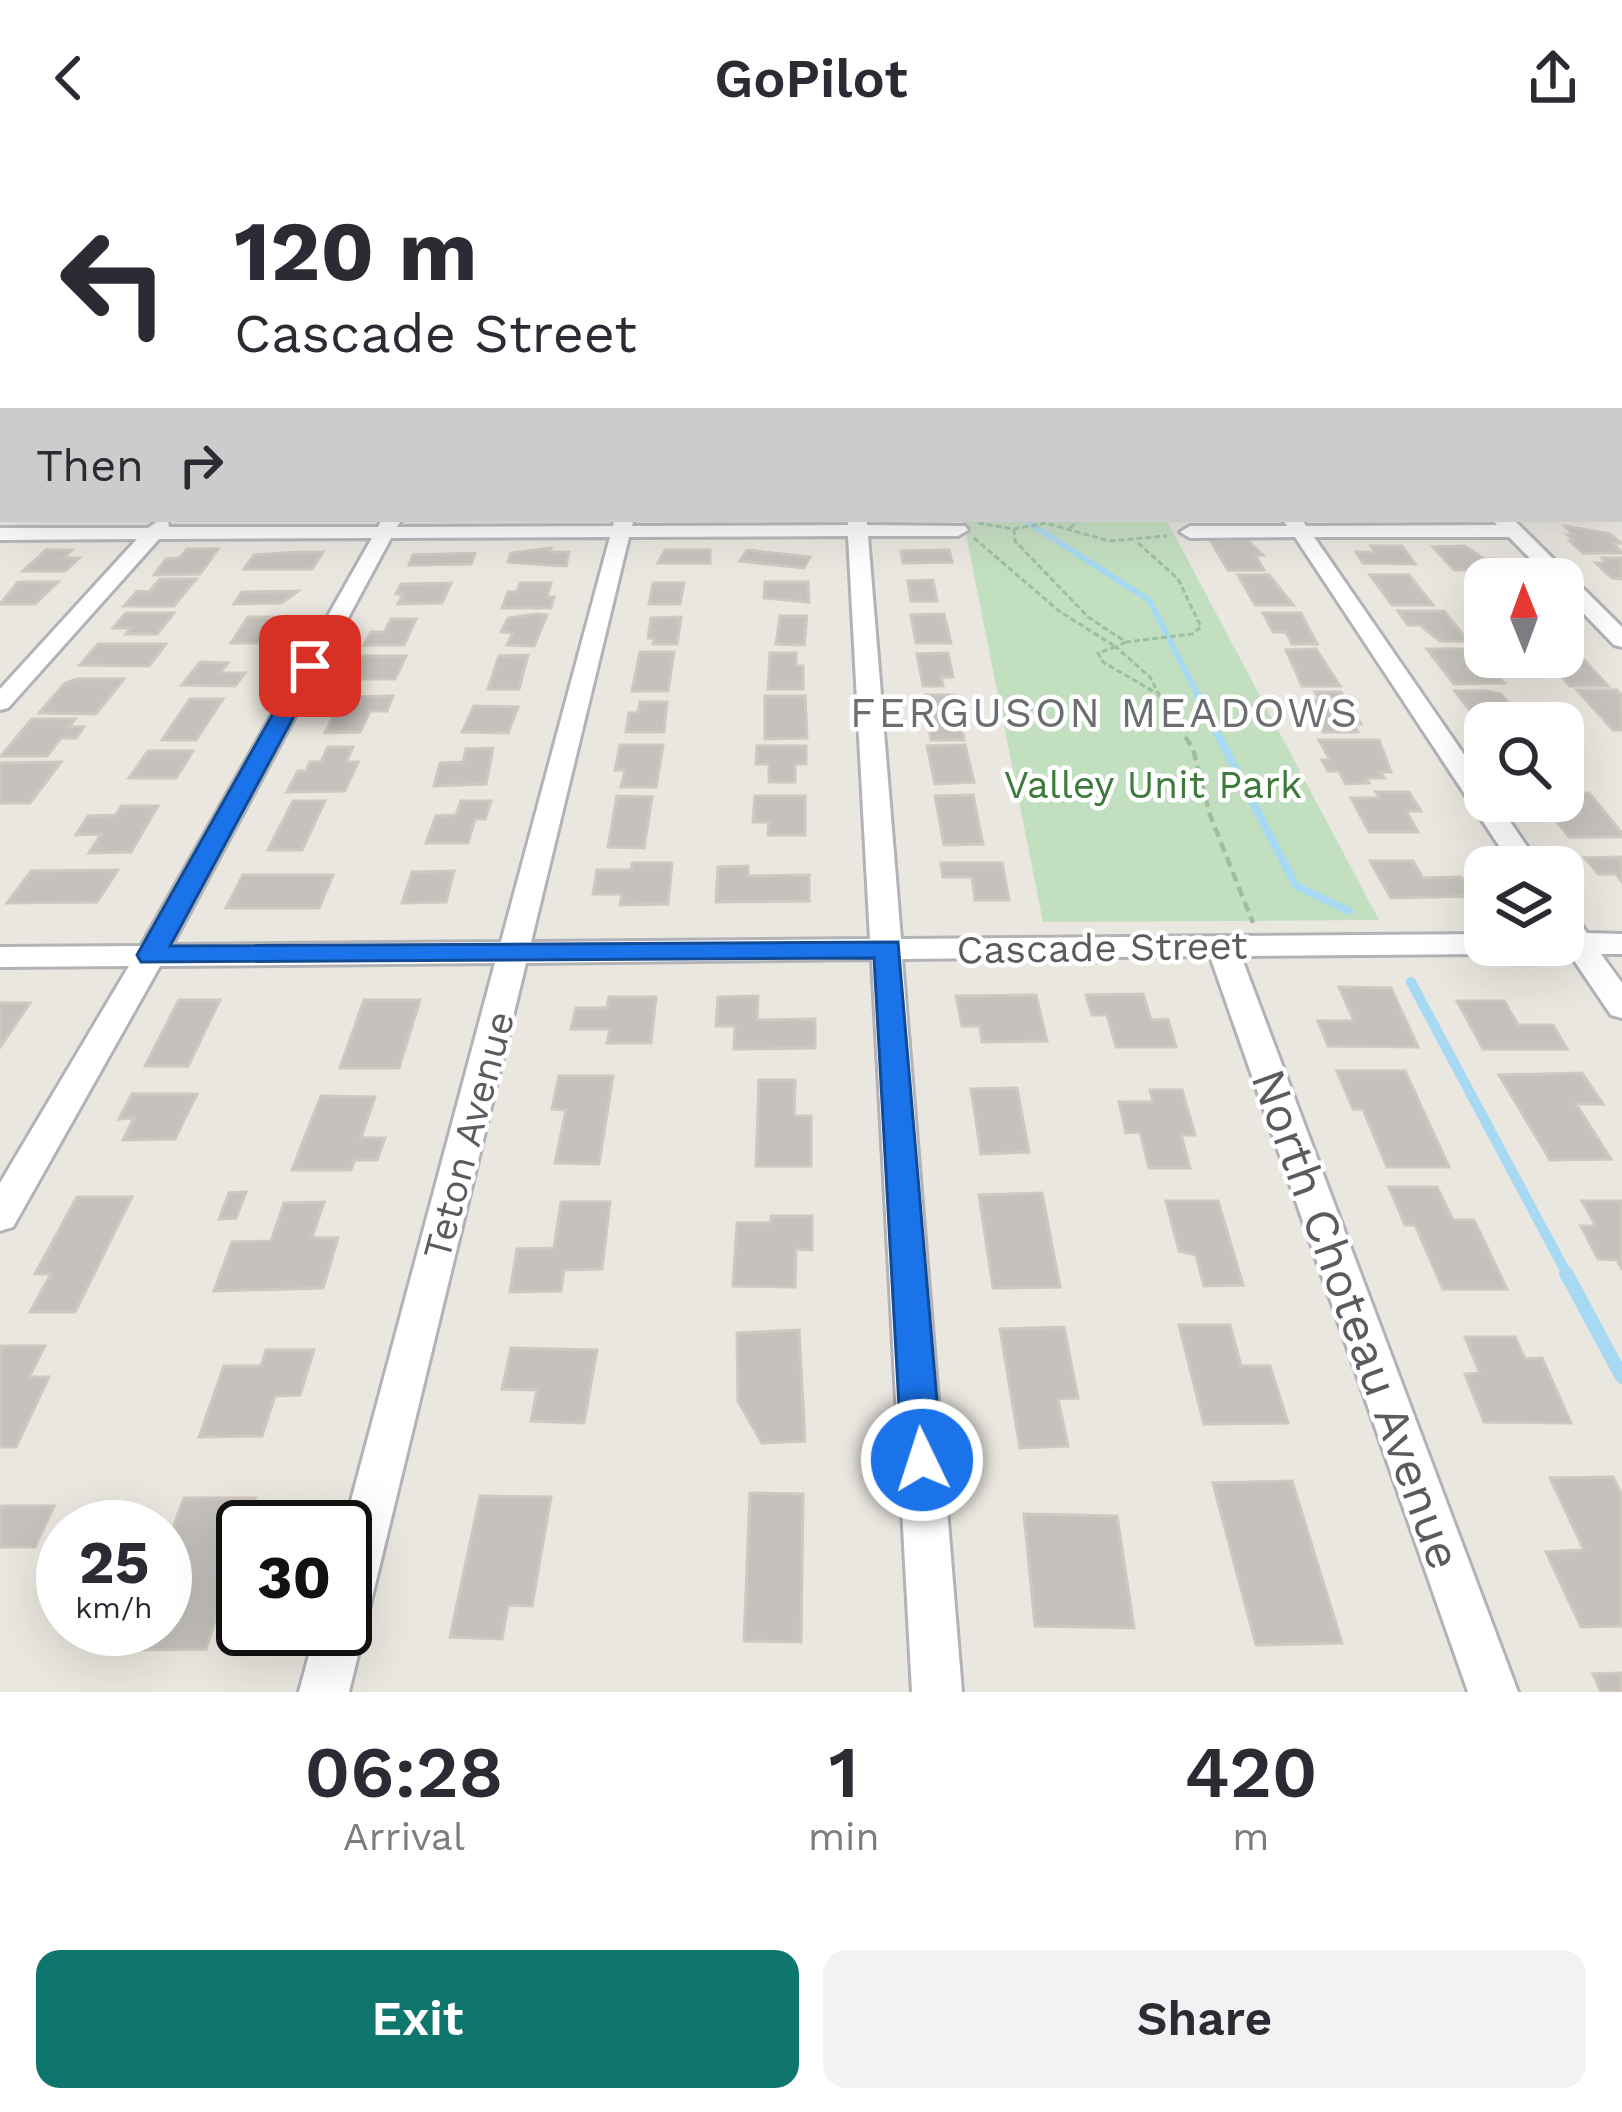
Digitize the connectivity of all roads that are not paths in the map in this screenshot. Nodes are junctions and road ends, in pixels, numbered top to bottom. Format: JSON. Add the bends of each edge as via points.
{"nodes":[{"id":1,"x":857,"y":525,"type":"edge"},
{"id":2,"x":1296,"y":525,"type":"edge"},
{"id":3,"x":1508,"y":525,"type":"edge"},
{"id":4,"x":159,"y":526,"type":"edge"},
{"id":5,"x":388,"y":526,"type":"edge"},
{"id":6,"x":623,"y":526,"type":"edge"},
{"id":7,"x":1190,"y":532,"type":"road end"},
{"id":8,"x":965,"y":533,"type":"road end"},
{"id":9,"x":0,"y":534,"type":"edge"},
{"id":10,"x":1540,"y":558,"type":"edge"},
{"id":11,"x":1584,"y":602,"type":"edge"},
{"id":12,"x":1622,"y":640,"type":"edge"},
{"id":13,"x":0,"y":703,"type":"edge"},
{"id":14,"x":1513,"y":846,"type":"edge"},
{"id":15,"x":1238,"y":934,"type":"junction"},
{"id":16,"x":1584,"y":938,"type":"edge"},
{"id":17,"x":1464,"y":943,"type":"edge"},
{"id":18,"x":1622,"y":944,"type":"edge"},
{"id":19,"x":888,"y":949,"type":"junction"},
{"id":20,"x":516,"y":953,"type":"junction"},
{"id":21,"x":151,"y":955,"type":"junction"},
{"id":22,"x":0,"y":957,"type":"edge"},
{"id":23,"x":1584,"y":957,"type":"edge"},
{"id":24,"x":1622,"y":1007,"type":"edge"},
{"id":25,"x":0,"y":1216,"type":"edge"},
{"id":26,"x":372,"y":1508,"type":"edge"},
{"id":27,"x":333,"y":1656,"type":"edge"},
{"id":28,"x":324,"y":1692,"type":"edge"},
{"id":29,"x":938,"y":1692,"type":"edge"},
{"id":30,"x":1492,"y":1692,"type":"edge"}],
"edges":[{"from":1,"to":6,"type":"street"},
{"from":1,"to":8,"type":"street"},
{"from":1,"to":19,"type":"street"},
{"from":2,"to":3,"type":"street"},
{"from":2,"to":7,"type":"street"},
{"from":2,"to":14,"type":"street"},
{"from":3,"to":10,"type":"street"},
{"from":4,"to":5,"type":"street"},
{"from":4,"to":9,"type":"street"},
{"from":4,"to":13,"type":"street"},
{"from":5,"to":6,"type":"street"},
{"from":5,"to":21,"type":"street"},
{"from":6,"to":20,"type":"street","name":"Teton Avenue"},
{"from":11,"to":12,"type":"street"},
{"from":15,"to":17,"type":"street","name":"Cascade Street"},
{"from":15,"to":19,"type":"street","name":"Cascade Street"},
{"from":15,"to":30,"type":"street","name":"North Choteau Avenue"},
{"from":16,"to":18,"type":"street"},
{"from":19,"to":20,"type":"street","name":"Cascade Street"},
{"from":19,"to":29,"type":"street"},
{"from":20,"to":21,"type":"street","name":"Cascade Street"},
{"from":20,"to":26,"type":"street","name":"Teton Avenue"},
{"from":21,"to":22,"type":"street","name":"Cascade Street"},
{"from":21,"to":25,"type":"street"},
{"from":23,"to":24,"type":"street"},
{"from":27,"to":28,"type":"street"}]}
